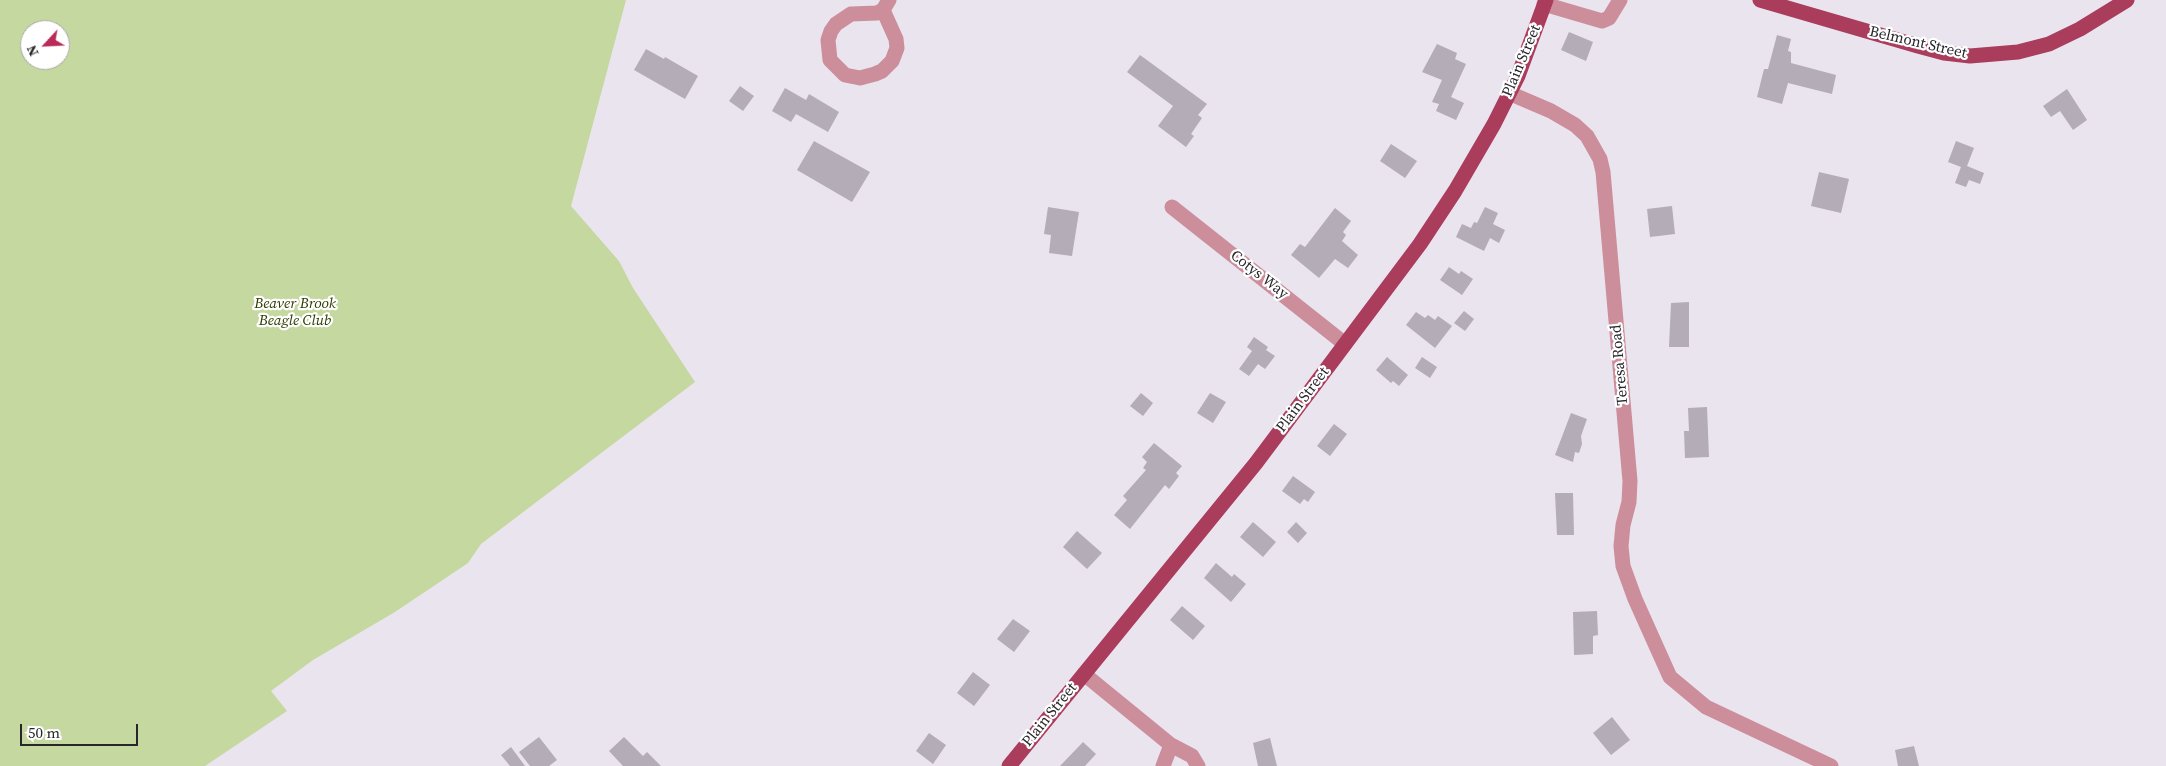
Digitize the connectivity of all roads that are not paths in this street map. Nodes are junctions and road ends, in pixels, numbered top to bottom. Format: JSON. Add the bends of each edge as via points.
{"nodes":[{"id":1,"x":1620,"y":0,"type":"edge"},
{"id":2,"x":1760,"y":0,"type":"edge"},
{"id":3,"x":2127,"y":0,"type":"edge"},
{"id":4,"x":1545,"y":2,"type":"edge"},
{"id":5,"x":886,"y":5,"type":"edge"},
{"id":6,"x":1579,"y":7,"type":"edge"},
{"id":7,"x":1509,"y":93,"type":"junction"},
{"id":8,"x":1172,"y":207,"type":"dead end"},
{"id":9,"x":1345,"y":344,"type":"junction"},
{"id":10,"x":1084,"y":674,"type":"junction"},
{"id":11,"x":1171,"y":745,"type":"junction"},
{"id":12,"x":1009,"y":766,"type":"edge"},
{"id":13,"x":1163,"y":766,"type":"edge"},
{"id":14,"x":1198,"y":766,"type":"edge"},
{"id":15,"x":1831,"y":766,"type":"edge"}],
"edges":[{"from":1,"to":6,"type":"street","via":[[1606,20]]},
{"from":2,"to":3,"type":"main road","name":"Belmont Street","via":[[1944,52],[1986,56],[2049,44]]},
{"from":4,"to":6,"type":"street"},
{"from":4,"to":7,"type":"main road","name":"Plain Street"},
{"from":5,"to":5,"type":"street","via":[[897,48],[892,61],[875,74],[860,78],[845,75],[830,60],[828,40],[831,30],[851,14],[877,13]]},
{"from":7,"to":9,"type":"main road","name":"Plain Street","via":[[1482,147],[1438,218]]},
{"from":7,"to":15,"type":"street","name":"Teresa Road","via":[[1575,125],[1587,136],[1600,159],[1630,481],[1622,539],[1624,566],[1670,677],[1706,707]]},
{"from":8,"to":9,"type":"street","name":"Cotys Way"},
{"from":9,"to":10,"type":"main road","name":"Plain Street","via":[[1234,491]]},
{"from":10,"to":11,"type":"street"},
{"from":10,"to":12,"type":"main road","name":"Plain Street"},
{"from":11,"to":13,"type":"street"},
{"from":11,"to":14,"type":"street","via":[[1192,756]]}]}
